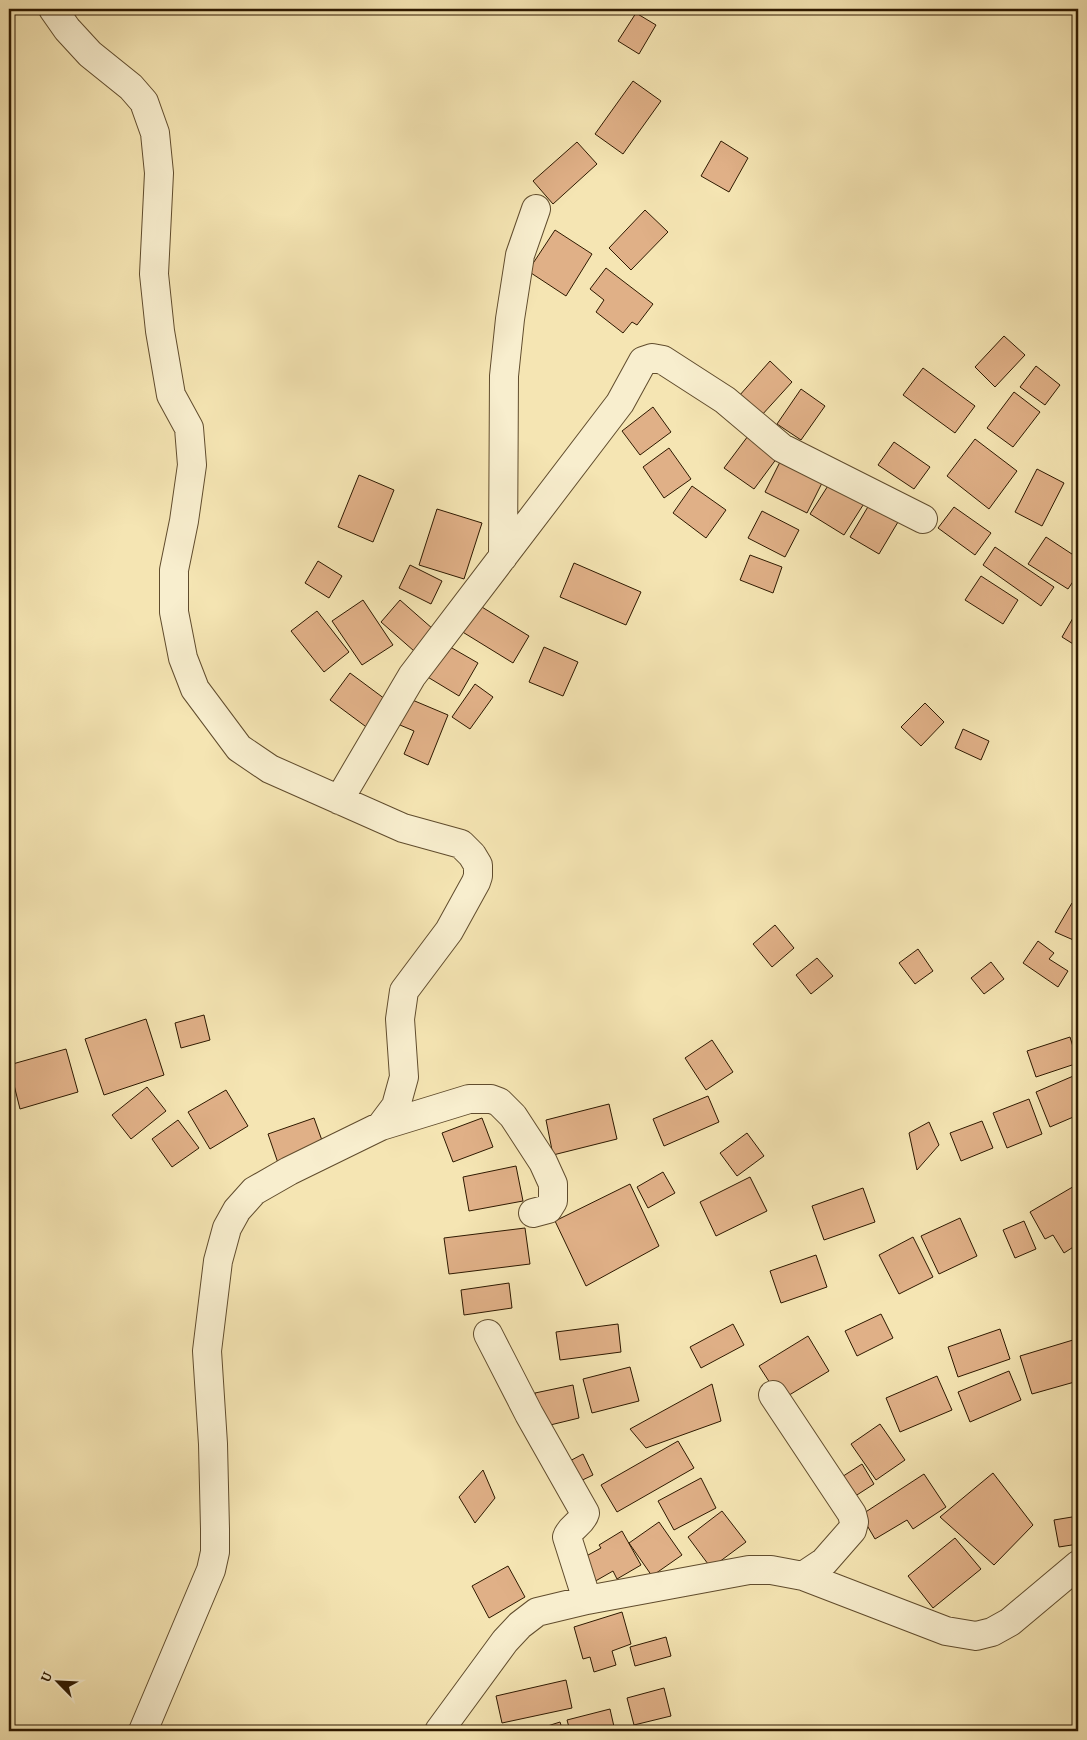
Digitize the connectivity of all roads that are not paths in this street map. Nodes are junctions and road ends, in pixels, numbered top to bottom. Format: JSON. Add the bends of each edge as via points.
{"nodes":[{"id":1,"x":53,"y":9,"type":"edge"},
{"id":2,"x":536,"y":209,"type":"dead end"},
{"id":3,"x":923,"y":519,"type":"dead end"},
{"id":4,"x":503,"y":557,"type":"junction"},
{"id":5,"x":339,"y":800,"type":"junction"},
{"id":6,"x":381,"y":1126,"type":"junction"},
{"id":7,"x":534,"y":1213,"type":"dead end"},
{"id":8,"x":488,"y":1334,"type":"dead end"},
{"id":9,"x":773,"y":1395,"type":"dead end"},
{"id":10,"x":1078,"y":1565,"type":"edge"},
{"id":11,"x":803,"y":1576,"type":"junction"},
{"id":12,"x":587,"y":1600,"type":"junction"},
{"id":13,"x":143,"y":1731,"type":"edge"},
{"id":14,"x":439,"y":1731,"type":"edge"}],
"edges":[{"from":1,"to":5,"type":"street","via":[[66,29],[90,54],[131,87],[144,102],[155,133],[159,173],[154,274],[160,331],[171,395],[189,428],[191,443],[192,465],[174,570],[174,612],[183,658],[195,689],[239,748],[270,769]]},
{"from":2,"to":4,"type":"street","via":[[520,255],[504,376]]},
{"from":3,"to":4,"type":"street","via":[[782,448],[725,400],[663,360],[652,358],[642,361],[620,403]]},
{"from":4,"to":5,"type":"street","via":[[412,676]]},
{"from":5,"to":6,"type":"street","via":[[403,828],[461,844],[478,865],[476,882],[449,931],[404,991],[400,1018],[404,1077],[396,1106]]},
{"from":6,"to":7,"type":"street","via":[[469,1099],[499,1102],[513,1116],[553,1184],[554,1201],[548,1209]]},
{"from":6,"to":13,"type":"street","via":[[254,1191],[236,1210],[227,1228],[218,1261],[208,1351],[215,1552],[211,1570]]},
{"from":8,"to":12,"type":"street","via":[[585,1514],[567,1537]]},
{"from":9,"to":11,"type":"street","via":[[852,1514],[854,1522],[852,1530],[824,1562]]},
{"from":10,"to":11,"type":"street","via":[[1010,1622],[976,1636],[946,1631]]},
{"from":11,"to":12,"type":"street","via":[[749,1570]]},
{"from":12,"to":14,"type":"street","via":[[537,1612],[520,1625]]}]}
